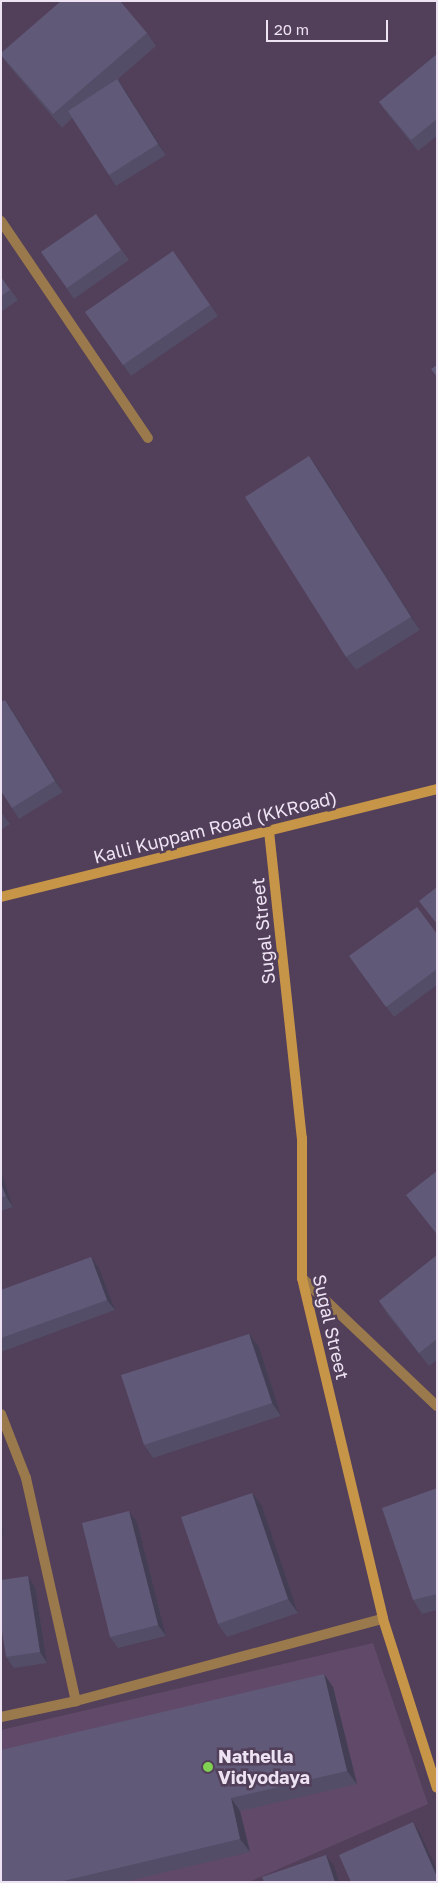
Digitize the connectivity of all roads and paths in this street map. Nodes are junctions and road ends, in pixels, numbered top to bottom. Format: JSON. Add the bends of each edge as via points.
{"nodes":[{"id":1,"x":1,"y":221,"type":"edge"},
{"id":2,"x":148,"y":438,"type":"dead end"},
{"id":3,"x":437,"y":789,"type":"edge"},
{"id":4,"x":268,"y":831,"type":"junction"},
{"id":5,"x":1,"y":897,"type":"edge"},
{"id":6,"x":302,"y":1278,"type":"junction"},
{"id":7,"x":437,"y":1406,"type":"edge"},
{"id":8,"x":1,"y":1414,"type":"edge"},
{"id":9,"x":383,"y":1619,"type":"junction"},
{"id":10,"x":76,"y":1701,"type":"junction"},
{"id":11,"x":1,"y":1718,"type":"edge"},
{"id":12,"x":437,"y":1788,"type":"edge"}],
"edges":[{"from":1,"to":2,"type":"street"},
{"from":3,"to":4,"type":"street","name":"Kalli Kuppam Road (KKRoad)"},
{"from":4,"to":5,"type":"street","name":"Kalli Kuppam Road (KKRoad)"},
{"from":4,"to":6,"type":"street","name":"Sugal Street","via":[[302,1138]]},
{"from":6,"to":7,"type":"street"},
{"from":6,"to":9,"type":"street","name":"Sugal Street"},
{"from":8,"to":10,"type":"street","via":[[26,1478]]},
{"from":9,"to":10,"type":"street"},
{"from":9,"to":12,"type":"street","name":"Sugal Street"},
{"from":10,"to":11,"type":"street"}]}
